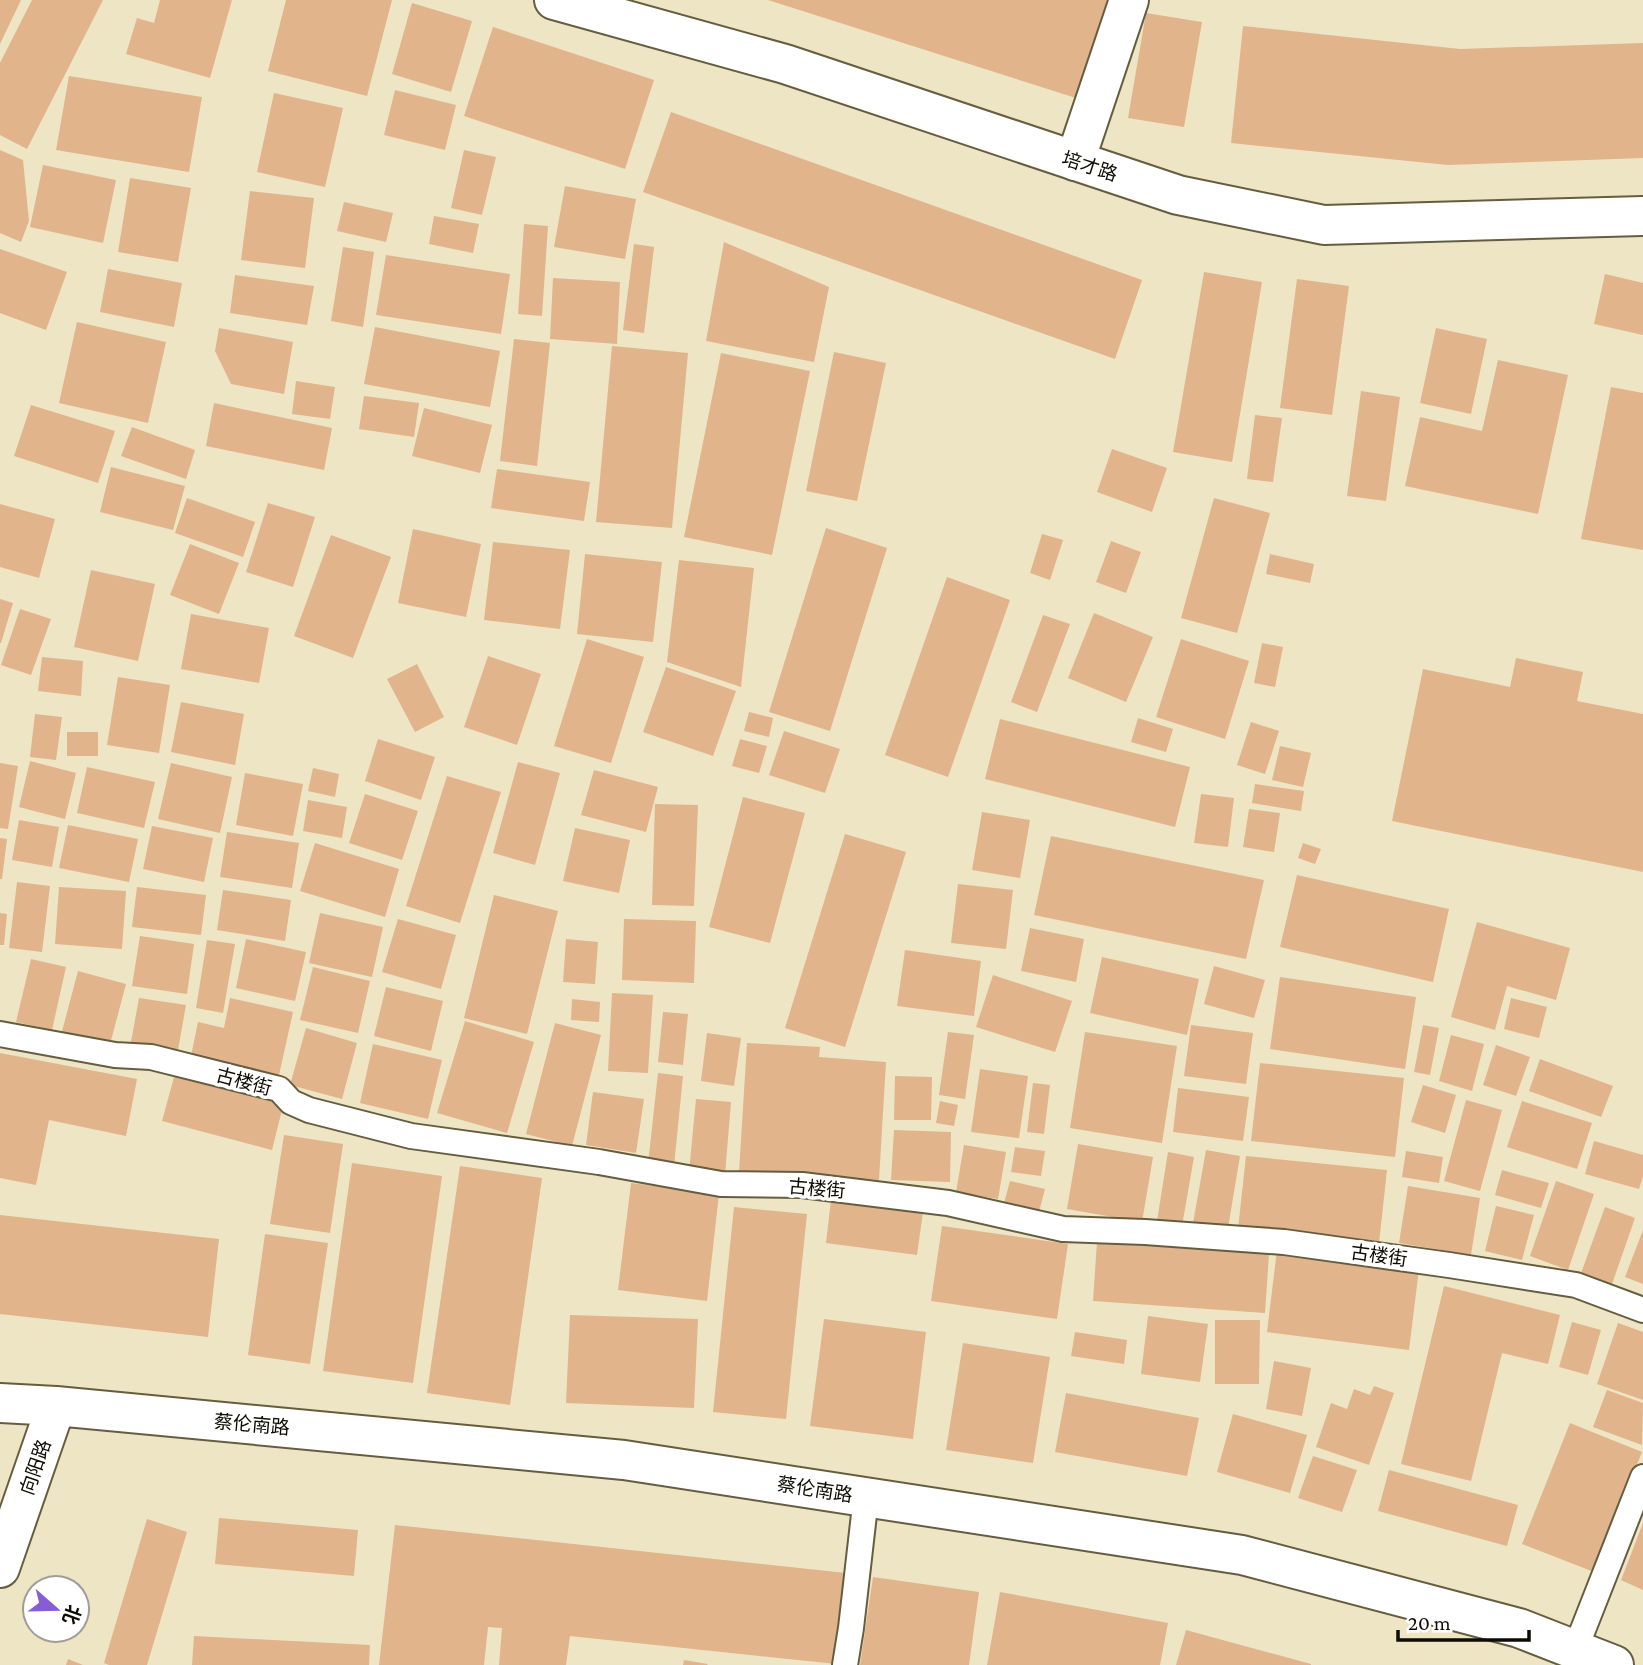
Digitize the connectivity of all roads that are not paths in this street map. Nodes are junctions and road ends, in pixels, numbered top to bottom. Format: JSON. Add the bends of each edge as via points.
{"nodes":[{"id":1,"x":554,"y":0,"type":"edge"},
{"id":2,"x":1129,"y":0,"type":"edge"},
{"id":3,"x":1075,"y":161,"type":"junction"},
{"id":4,"x":1643,"y":216,"type":"edge"},
{"id":5,"x":0,"y":1034,"type":"edge"},
{"id":6,"x":1643,"y":1310,"type":"edge"},
{"id":7,"x":0,"y":1403,"type":"edge"},
{"id":8,"x":56,"y":1406,"type":"junction"},
{"id":9,"x":1643,"y":1477,"type":"edge"},
{"id":10,"x":866,"y":1497,"type":"junction"},
{"id":11,"x":0,"y":1568,"type":"edge"},
{"id":12,"x":1575,"y":1650,"type":"junction"},
{"id":13,"x":845,"y":1665,"type":"edge"},
{"id":14,"x":1614,"y":1665,"type":"edge"}],
"edges":[{"from":1,"to":3,"type":"main road","name":"培才路","via":[[785,64]]},
{"from":2,"to":3,"type":"main road"},
{"from":3,"to":4,"type":"main road","name":"培才路","via":[[1178,195],[1324,225]]},
{"from":5,"to":6,"type":"lane","name":"古楼街","via":[[177,1063],[279,1089],[291,1102],[309,1110],[411,1136],[721,1184],[802,1185],[948,1203],[1063,1229],[1284,1242],[1449,1265],[1576,1285]]},
{"from":7,"to":8,"type":"main road","name":"蔡伦南路"},
{"from":8,"to":10,"type":"main road","name":"蔡伦南路","via":[[624,1460]]},
{"from":8,"to":11,"type":"main road","name":"向阳路"},
{"from":9,"to":12,"type":"lane"},
{"from":10,"to":12,"type":"main road","name":"蔡伦南路","via":[[1242,1555],[1519,1628]]},
{"from":10,"to":13,"type":"lane"},
{"from":12,"to":14,"type":"main road","name":"蔡伦南路"}]}
